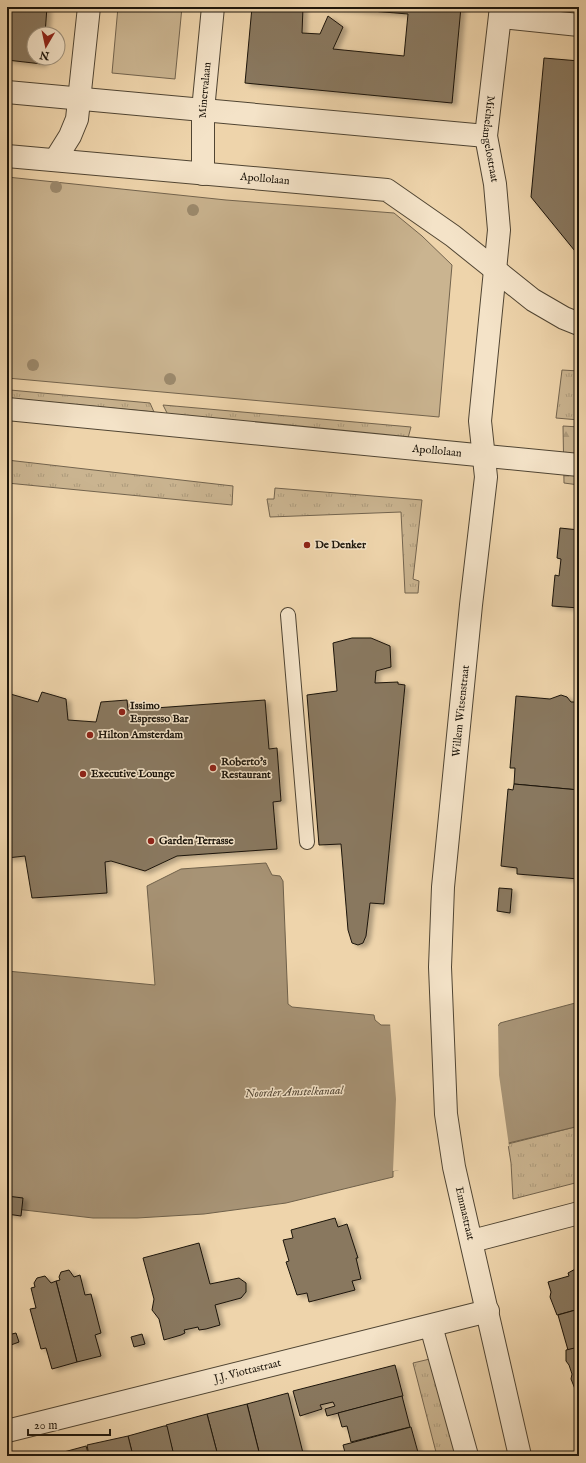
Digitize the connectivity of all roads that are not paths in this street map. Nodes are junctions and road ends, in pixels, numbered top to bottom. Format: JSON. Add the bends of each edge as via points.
{"nodes":[{"id":1,"x":89,"y":7,"type":"edge"},
{"id":2,"x":213,"y":7,"type":"edge"},
{"id":3,"x":501,"y":12,"type":"edge"},
{"id":4,"x":579,"y":25,"type":"edge"},
{"id":5,"x":7,"y":92,"type":"edge"},
{"id":6,"x":80,"y":99,"type":"junction"},
{"id":7,"x":203,"y":110,"type":"junction"},
{"id":8,"x":486,"y":136,"type":"junction"},
{"id":9,"x":7,"y":156,"type":"edge"},
{"id":10,"x":55,"y":160,"type":"junction"},
{"id":11,"x":203,"y":174,"type":"junction"},
{"id":12,"x":496,"y":271,"type":"junction"},
{"id":13,"x":579,"y":324,"type":"edge"},
{"id":14,"x":7,"y":409,"type":"edge"},
{"id":15,"x":484,"y":455,"type":"junction"},
{"id":16,"x":579,"y":465,"type":"edge"},
{"id":17,"x":288,"y":615,"type":"dead end"},
{"id":18,"x":307,"y":842,"type":"dead end"},
{"id":19,"x":440,"y":967,"type":"joint"},
{"id":20,"x":579,"y":1214,"type":"edge"},
{"id":21,"x":472,"y":1241,"type":"junction"},
{"id":22,"x":488,"y":1311,"type":"junction"},
{"id":23,"x":431,"y":1326,"type":"junction"},
{"id":24,"x":7,"y":1431,"type":"edge"},
{"id":25,"x":467,"y":1456,"type":"edge"},
{"id":26,"x":520,"y":1456,"type":"edge"}],
"edges":[{"from":1,"to":6,"type":"street"},
{"from":2,"to":7,"type":"street","name":"Minervalaan"},
{"from":3,"to":4,"type":"street"},
{"from":3,"to":8,"type":"street","name":"Michelangelostraat"},
{"from":5,"to":6,"type":"street"},
{"from":6,"to":7,"type":"street"},
{"from":6,"to":10,"type":"street","via":[[78,119]]},
{"from":7,"to":8,"type":"street"},
{"from":7,"to":11,"type":"street","name":"Minervalaan"},
{"from":8,"to":12,"type":"street","name":"Michelangelostraat","via":[[494,176],[499,230]]},
{"from":9,"to":10,"type":"street","name":"Apollolaan"},
{"from":10,"to":11,"type":"street","name":"Apollolaan"},
{"from":11,"to":12,"type":"street","name":"Apollolaan","via":[[387,190],[454,236]]},
{"from":12,"to":13,"type":"street","name":"Apollolaan","via":[[532,300]]},
{"from":12,"to":15,"type":"street","via":[[488,324],[480,420]]},
{"from":14,"to":15,"type":"street","name":"Apollolaan"},
{"from":15,"to":16,"type":"street","name":"Apollolaan"},
{"from":15,"to":19,"type":"street","name":"Willem Witsenstraat","via":[[486,477],[443,887]]},
{"from":17,"to":18,"type":"lane"},
{"from":19,"to":21,"type":"street","name":"Emmastraat","via":[[446,1114],[454,1167]]},
{"from":20,"to":21,"type":"street"},
{"from":21,"to":22,"type":"street","name":"Emmastraat"},
{"from":22,"to":23,"type":"street","name":"J.J. Viottastraat"},
{"from":22,"to":26,"type":"street","name":"Emmastraat"},
{"from":23,"to":24,"type":"street","name":"J.J. Viottastraat"},
{"from":23,"to":25,"type":"street"}]}
